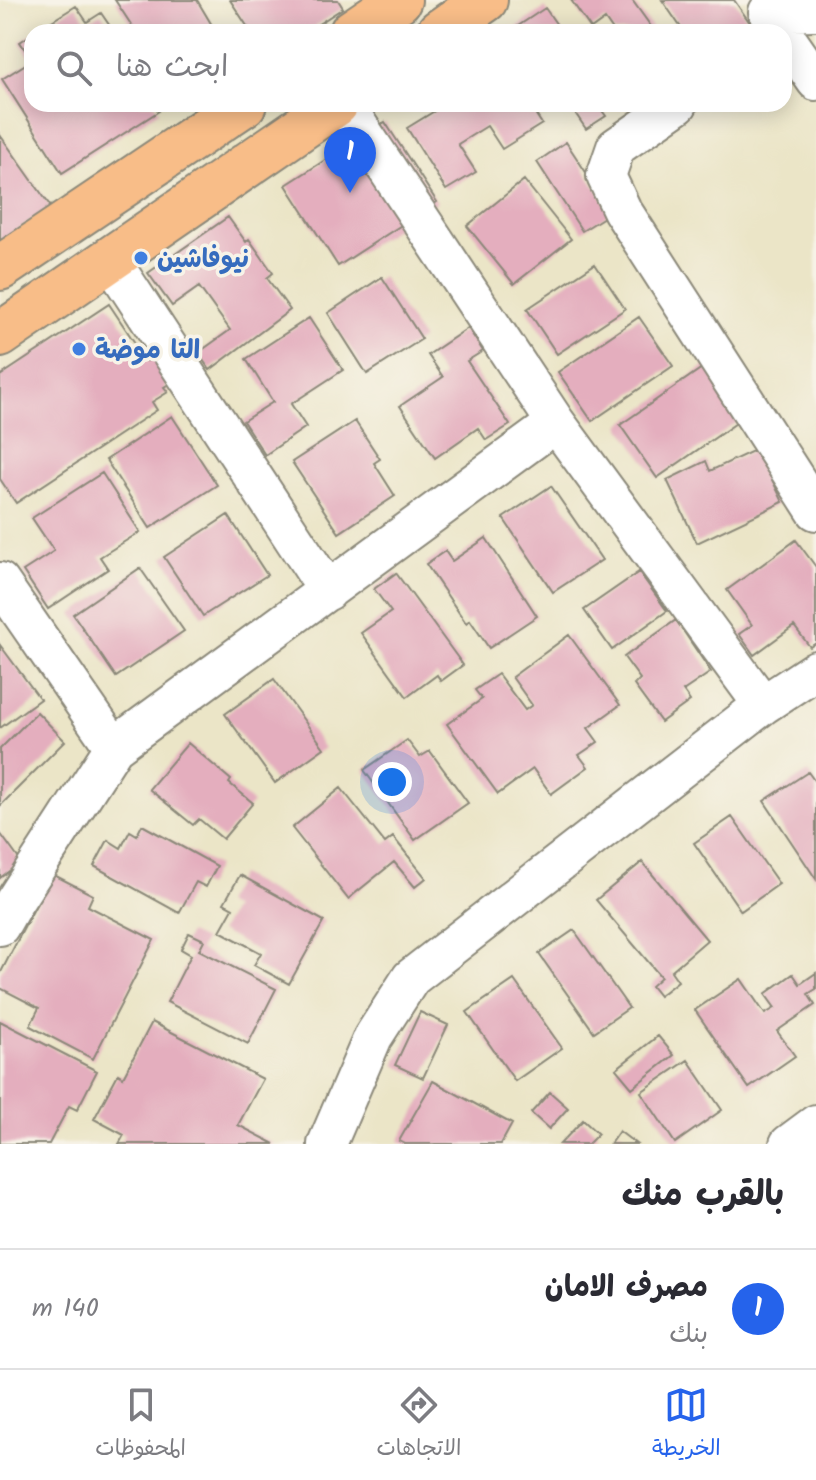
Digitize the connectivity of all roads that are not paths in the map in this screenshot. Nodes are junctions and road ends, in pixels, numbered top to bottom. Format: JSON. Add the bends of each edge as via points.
{"nodes":[{"id":1,"x":399,"y":0,"type":"edge"},
{"id":2,"x":485,"y":0,"type":"edge"},
{"id":3,"x":816,"y":11,"type":"edge"},
{"id":4,"x":773,"y":20,"type":"edge"},
{"id":5,"x":364,"y":24,"type":"edge"},
{"id":6,"x":450,"y":24,"type":"edge"},
{"id":7,"x":792,"y":47,"type":"edge"},
{"id":8,"x":816,"y":81,"type":"edge"},
{"id":9,"x":232,"y":112,"type":"edge"},
{"id":10,"x":324,"y":112,"type":"edge"},
{"id":11,"x":349,"y":112,"type":"edge"},
{"id":12,"x":666,"y":112,"type":"edge"},
{"id":13,"x":110,"y":259,"type":"junction"},
{"id":14,"x":0,"y":268,"type":"edge"},
{"id":15,"x":3,"y":325,"type":"edge"},
{"id":16,"x":556,"y":423,"type":"junction"},
{"id":17,"x":816,"y":511,"type":"edge"},
{"id":18,"x":0,"y":582,"type":"edge"},
{"id":19,"x":328,"y":591,"type":"junction"},
{"id":20,"x":816,"y":670,"type":"edge"},
{"id":21,"x":763,"y":705,"type":"junction"},
{"id":22,"x":114,"y":747,"type":"junction"},
{"id":23,"x":0,"y":926,"type":"edge"},
{"id":24,"x":816,"y":1124,"type":"edge"},
{"id":25,"x":327,"y":1144,"type":"edge"},
{"id":26,"x":789,"y":1144,"type":"edge"}],
"edges":[{"from":1,"to":5,"type":"main road"},
{"from":2,"to":6,"type":"main road"},
{"from":3,"to":4,"type":"street"},
{"from":7,"to":8,"type":"street"},
{"from":9,"to":14,"type":"main road"},
{"from":10,"to":13,"type":"main road"},
{"from":11,"to":16,"type":"street"},
{"from":12,"to":17,"type":"street","via":[[616,147],[606,176],[622,210]]},
{"from":13,"to":15,"type":"main road"},
{"from":13,"to":19,"type":"street"},
{"from":16,"to":19,"type":"street"},
{"from":16,"to":21,"type":"street"},
{"from":18,"to":22,"type":"street"},
{"from":19,"to":22,"type":"street"},
{"from":20,"to":21,"type":"street"},
{"from":21,"to":25,"type":"street","via":[[411,978],[373,1037]]},
{"from":22,"to":23,"type":"street"},
{"from":24,"to":26,"type":"street"}]}
